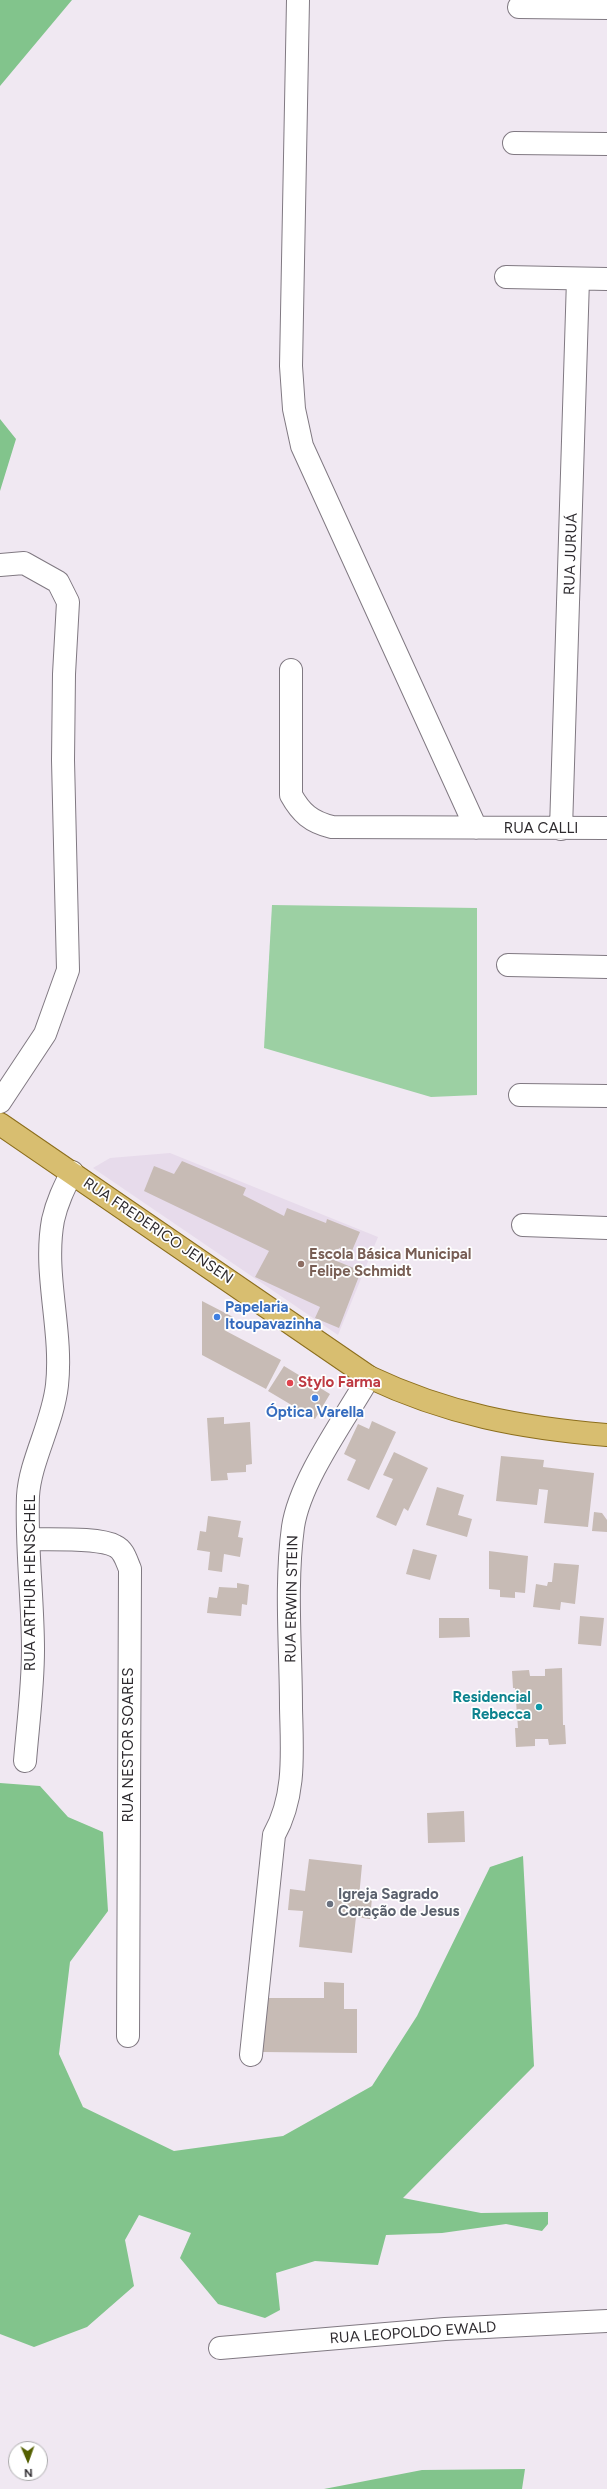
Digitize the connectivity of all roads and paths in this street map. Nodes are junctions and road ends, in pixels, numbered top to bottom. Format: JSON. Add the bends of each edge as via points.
{"nodes":[{"id":1,"x":298,"y":0,"type":"edge"},
{"id":2,"x":518,"y":6,"type":"dead end"},
{"id":3,"x":607,"y":8,"type":"edge"},
{"id":4,"x":514,"y":143,"type":"dead end"},
{"id":5,"x":607,"y":144,"type":"edge"},
{"id":6,"x":506,"y":277,"type":"dead end"},
{"id":7,"x":578,"y":279,"type":"junction"},
{"id":8,"x":607,"y":279,"type":"edge"},
{"id":9,"x":0,"y":565,"type":"edge"},
{"id":10,"x":291,"y":670,"type":"dead end"},
{"id":11,"x":476,"y":828,"type":"junction"},
{"id":12,"x":607,"y":828,"type":"edge"},
{"id":13,"x":561,"y":829,"type":"junction"},
{"id":14,"x":508,"y":965,"type":"dead end"},
{"id":15,"x":607,"y":967,"type":"edge"},
{"id":16,"x":520,"y":1095,"type":"dead end"},
{"id":17,"x":607,"y":1096,"type":"edge"},
{"id":18,"x":0,"y":1102,"type":"edge"},
{"id":19,"x":0,"y":1124,"type":"edge"},
{"id":20,"x":72,"y":1172,"type":"junction"},
{"id":21,"x":523,"y":1224,"type":"dead end"},
{"id":22,"x":607,"y":1228,"type":"edge"},
{"id":23,"x":369,"y":1377,"type":"junction"},
{"id":24,"x":607,"y":1435,"type":"edge"},
{"id":25,"x":29,"y":1539,"type":"junction"},
{"id":26,"x":25,"y":1761,"type":"dead end"},
{"id":27,"x":128,"y":2036,"type":"dead end"},
{"id":28,"x":251,"y":2055,"type":"dead end"},
{"id":29,"x":607,"y":2321,"type":"edge"},
{"id":30,"x":220,"y":2348,"type":"dead end"}],
"edges":[{"from":1,"to":11,"type":"street","via":[[291,366],[294,409],[302,446]]},
{"from":2,"to":3,"type":"street"},
{"from":4,"to":5,"type":"street"},
{"from":6,"to":7,"type":"street"},
{"from":7,"to":8,"type":"street"},
{"from":7,"to":13,"type":"street","name":"RUA JURUÁ"},
{"from":9,"to":18,"type":"street","via":[[24,563],[58,582],[68,602],[63,752],[68,970],[45,1034]]},
{"from":10,"to":11,"type":"street","name":"RUA CALLI","via":[[291,795],[300,811],[316,823],[332,828]]},
{"from":11,"to":13,"type":"street","name":"RUA CALLI"},
{"from":12,"to":13,"type":"street","name":"RUA CALLI"},
{"from":14,"to":15,"type":"street"},
{"from":16,"to":17,"type":"street"},
{"from":19,"to":20,"type":"main road","name":"RUA FREDERICO JENSEN"},
{"from":20,"to":23,"type":"main road","name":"RUA FREDERICO JENSEN"},
{"from":20,"to":25,"type":"street","name":"RUA ARTHUR HENSCHEL","via":[[60,1196],[53,1220],[51,1259],[59,1355],[57,1386],[51,1420],[38,1455],[28,1495]]},
{"from":21,"to":22,"type":"street"},
{"from":23,"to":24,"type":"main road","name":"RUA FREDERICO JENSEN","via":[[408,1396],[500,1422]]},
{"from":23,"to":28,"type":"street","name":"RUA ERWIN STEIN","via":[[318,1463],[293,1526],[290,1562],[290,1793],[287,1809],[274,1835]]},
{"from":25,"to":26,"type":"street","name":"RUA ARTHUR HENSCHEL","via":[[33,1651]]},
{"from":25,"to":27,"type":"street","name":"RUA NESTOR SOARES","via":[[101,1542],[116,1546],[123,1553],[130,1569]]},
{"from":29,"to":30,"type":"street","name":"RUA LEOPOLDO EWALD","via":[[445,2329]]}]}
